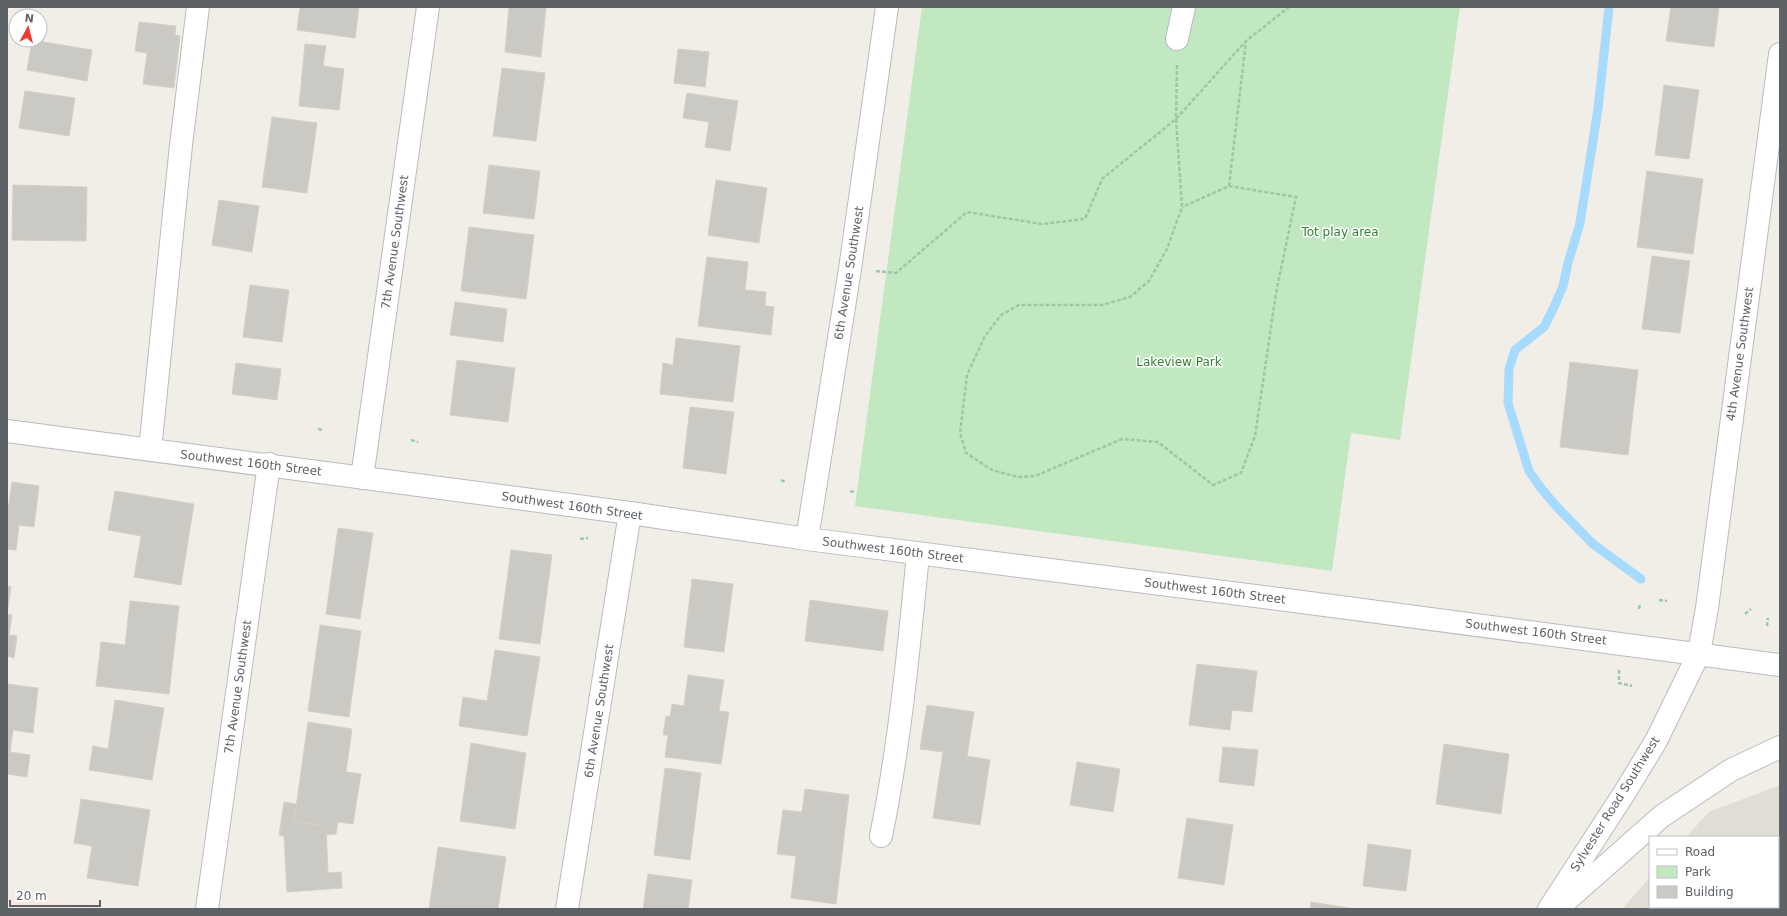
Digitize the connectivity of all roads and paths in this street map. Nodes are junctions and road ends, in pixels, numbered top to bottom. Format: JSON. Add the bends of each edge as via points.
{"nodes":[{"id":1,"x":198,"y":7,"type":"edge"},
{"id":2,"x":428,"y":7,"type":"edge"},
{"id":3,"x":887,"y":7,"type":"edge"},
{"id":4,"x":1184,"y":7,"type":"edge"},
{"id":5,"x":1289,"y":7,"type":"edge"},
{"id":6,"x":1177,"y":39,"type":"joint"},
{"id":7,"x":1246,"y":41,"type":"junction"},
{"id":8,"x":1780,"y":54,"type":"edge"},
{"id":9,"x":1176,"y":119,"type":"junction"},
{"id":10,"x":1229,"y":186,"type":"junction"},
{"id":11,"x":1182,"y":207,"type":"junction"},
{"id":12,"x":850,"y":269,"type":"junction"},
{"id":13,"x":318,"y":429,"type":"dead end"},
{"id":14,"x":324,"y":430,"type":"dead end"},
{"id":15,"x":7,"y":431,"type":"edge"},
{"id":16,"x":411,"y":440,"type":"dead end"},
{"id":17,"x":418,"y":442,"type":"dead end"},
{"id":18,"x":150,"y":450,"type":"junction"},
{"id":19,"x":270,"y":464,"type":"junction"},
{"id":20,"x":362,"y":478,"type":"junction"},
{"id":21,"x":854,"y":491,"type":"dead end"},
{"id":22,"x":850,"y":492,"type":"dead end"},
{"id":23,"x":630,"y":513,"type":"junction"},
{"id":24,"x":588,"y":538,"type":"dead end"},
{"id":25,"x":580,"y":539,"type":"dead end"},
{"id":26,"x":807,"y":540,"type":"junction"},
{"id":27,"x":918,"y":554,"type":"junction"},
{"id":28,"x":1659,"y":600,"type":"dead end"},
{"id":29,"x":1667,"y":601,"type":"dead end"},
{"id":30,"x":1640,"y":604,"type":"dead end"},
{"id":31,"x":1639,"y":609,"type":"dead end"},
{"id":32,"x":1751,"y":610,"type":"dead end"},
{"id":33,"x":1745,"y":614,"type":"dead end"},
{"id":34,"x":1768,"y":618,"type":"dead end"},
{"id":35,"x":1767,"y":626,"type":"dead end"},
{"id":36,"x":1699,"y":654,"type":"junction"},
{"id":37,"x":1780,"y":665,"type":"edge"},
{"id":38,"x":1619,"y":669,"type":"dead end"},
{"id":39,"x":1632,"y":686,"type":"dead end"},
{"id":40,"x":1780,"y":747,"type":"edge"},
{"id":41,"x":881,"y":836,"type":"dead end"},
{"id":42,"x":207,"y":909,"type":"edge"},
{"id":43,"x":567,"y":909,"type":"edge"},
{"id":44,"x":1549,"y":909,"type":"edge"},
{"id":45,"x":1556,"y":909,"type":"edge"}],
"edges":[{"from":1,"to":18,"type":"street","via":[[181,145]]},
{"from":2,"to":20,"type":"street","name":"7th Avenue Southwest"},
{"from":3,"to":12,"type":"street","name":"6th Avenue Southwest"},
{"from":4,"to":6,"type":"street"},
{"from":5,"to":7,"type":"path"},
{"from":6,"to":9,"type":"path"},
{"from":7,"to":9,"type":"path"},
{"from":7,"to":10,"type":"path"},
{"from":8,"to":36,"type":"street","name":"4th Avenue Southwest"},
{"from":9,"to":11,"type":"path"},
{"from":9,"to":12,"type":"path","via":[[1102,179],[1085,219],[1042,224],[967,212],[896,273]]},
{"from":10,"to":11,"type":"path"},
{"from":10,"to":11,"type":"path","via":[[1296,197],[1276,293],[1255,436],[1241,473],[1213,485],[1158,442],[1122,439],[1035,476],[1018,477],[992,470],[966,453],[960,433],[967,375],[985,336],[1001,315],[1019,305],[1102,305],[1130,297],[1149,281],[1167,249]]},
{"from":12,"to":26,"type":"street","name":"6th Avenue Southwest"},
{"from":13,"to":14,"type":"path"},
{"from":15,"to":18,"type":"street","name":"Southwest 160th Street"},
{"from":16,"to":17,"type":"path"},
{"from":18,"to":19,"type":"street","name":"Southwest 160th Street"},
{"from":19,"to":20,"type":"street","name":"Southwest 160th Street"},
{"from":19,"to":42,"type":"street","name":"7th Avenue Southwest"},
{"from":20,"to":23,"type":"street","name":"Southwest 160th Street"},
{"from":21,"to":22,"type":"path"},
{"from":23,"to":26,"type":"street","name":"Southwest 160th Street"},
{"from":23,"to":43,"type":"street","name":"6th Avenue Southwest"},
{"from":24,"to":25,"type":"path"},
{"from":26,"to":27,"type":"street","name":"Southwest 160th Street"},
{"from":27,"to":36,"type":"street","name":"Southwest 160th Street"},
{"from":27,"to":41,"type":"street","via":[[888,800]]},
{"from":28,"to":29,"type":"path"},
{"from":30,"to":31,"type":"path"},
{"from":32,"to":33,"type":"path"},
{"from":34,"to":35,"type":"path"},
{"from":36,"to":37,"type":"street","name":"Southwest 160th Street"},
{"from":36,"to":44,"type":"street","name":"Sylvester Road Southwest","via":[[1626,792]]},
{"from":38,"to":39,"type":"path","via":[[1619,683]]},
{"from":40,"to":45,"type":"street","via":[[1731,770],[1662,816]]}]}
